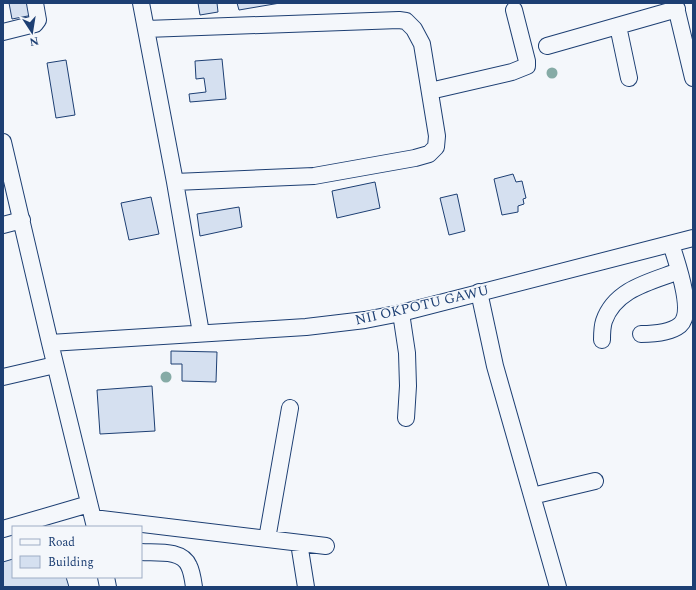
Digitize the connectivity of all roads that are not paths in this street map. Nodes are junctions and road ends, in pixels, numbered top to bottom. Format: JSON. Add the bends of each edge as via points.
{"nodes":[{"id":1,"x":35,"y":3,"type":"edge"},
{"id":2,"x":141,"y":3,"type":"edge"},
{"id":3,"x":676,"y":6,"type":"edge"},
{"id":4,"x":514,"y":10,"type":"dead end"},
{"id":5,"x":618,"y":26,"type":"junction"},
{"id":6,"x":146,"y":29,"type":"junction"},
{"id":7,"x":3,"y":32,"type":"edge"},
{"id":8,"x":547,"y":46,"type":"dead end"},
{"id":9,"x":629,"y":78,"type":"dead end"},
{"id":10,"x":693,"y":78,"type":"edge"},
{"id":11,"x":430,"y":91,"type":"junction"},
{"id":12,"x":3,"y":142,"type":"edge"},
{"id":13,"x":175,"y":182,"type":"junction"},
{"id":14,"x":22,"y":220,"type":"junction"},
{"id":15,"x":3,"y":225,"type":"edge"},
{"id":16,"x":693,"y":238,"type":"edge"},
{"id":17,"x":671,"y":244,"type":"junction"},
{"id":18,"x":679,"y":271,"type":"junction"},
{"id":19,"x":479,"y":292,"type":"junction"},
{"id":20,"x":401,"y":313,"type":"junction"},
{"id":21,"x":201,"y":333,"type":"junction"},
{"id":22,"x":641,"y":334,"type":"dead end"},
{"id":23,"x":602,"y":340,"type":"dead end"},
{"id":24,"x":50,"y":343,"type":"junction"},
{"id":25,"x":55,"y":365,"type":"junction"},
{"id":26,"x":3,"y":377,"type":"edge"},
{"id":27,"x":290,"y":408,"type":"dead end"},
{"id":28,"x":406,"y":418,"type":"dead end"},
{"id":29,"x":595,"y":481,"type":"dead end"},
{"id":30,"x":532,"y":496,"type":"junction"},
{"id":31,"x":92,"y":516,"type":"edge"},
{"id":32,"x":24,"y":526,"type":"edge"},
{"id":33,"x":267,"y":539,"type":"junction"},
{"id":34,"x":299,"y":543,"type":"junction"},
{"id":35,"x":326,"y":546,"type":"dead end"},
{"id":36,"x":142,"y":552,"type":"edge"},
{"id":37,"x":194,"y":587,"type":"edge"},
{"id":38,"x":306,"y":587,"type":"edge"},
{"id":39,"x":558,"y":587,"type":"edge"}],
"edges":[{"from":1,"to":7,"type":"street","via":[[38,20],[36,24]]},
{"from":2,"to":6,"type":"street"},
{"from":3,"to":5,"type":"street"},
{"from":3,"to":10,"type":"street"},
{"from":4,"to":11,"type":"street","via":[[526,66],[512,72]]},
{"from":5,"to":8,"type":"street"},
{"from":5,"to":9,"type":"street"},
{"from":6,"to":11,"type":"street","via":[[406,21],[422,44]]},
{"from":6,"to":13,"type":"street"},
{"from":11,"to":13,"type":"street","via":[[436,147],[429,154],[314,176]]},
{"from":12,"to":14,"type":"street"},
{"from":13,"to":21,"type":"street"},
{"from":14,"to":15,"type":"street"},
{"from":14,"to":24,"type":"street"},
{"from":16,"to":17,"type":"street","name":"NII OKPOTU GAWU"},
{"from":17,"to":18,"type":"street"},
{"from":17,"to":19,"type":"street","name":"NII OKPOTU GAWU"},
{"from":18,"to":22,"type":"street","via":[[686,301],[684,319],[670,331]]},
{"from":18,"to":23,"type":"street","via":[[637,286],[616,302],[603,323]]},
{"from":19,"to":20,"type":"street","name":"NII OKPOTU GAWU"},
{"from":19,"to":30,"type":"street","via":[[495,366]]},
{"from":20,"to":21,"type":"street","name":"NII OKPOTU GAWU","via":[[306,327]]},
{"from":20,"to":28,"type":"street","via":[[407,353]]},
{"from":21,"to":24,"type":"street","name":"NII OKPOTU GAWU"},
{"from":24,"to":25,"type":"street"},
{"from":25,"to":26,"type":"street"},
{"from":25,"to":31,"type":"street"},
{"from":27,"to":33,"type":"street"},
{"from":29,"to":30,"type":"street"},
{"from":30,"to":39,"type":"street"},
{"from":31,"to":32,"type":"street"},
{"from":31,"to":33,"type":"street"},
{"from":33,"to":34,"type":"street"},
{"from":34,"to":35,"type":"street"},
{"from":34,"to":38,"type":"street"},
{"from":36,"to":37,"type":"street","via":[[173,553],[182,557],[192,571]]}]}
